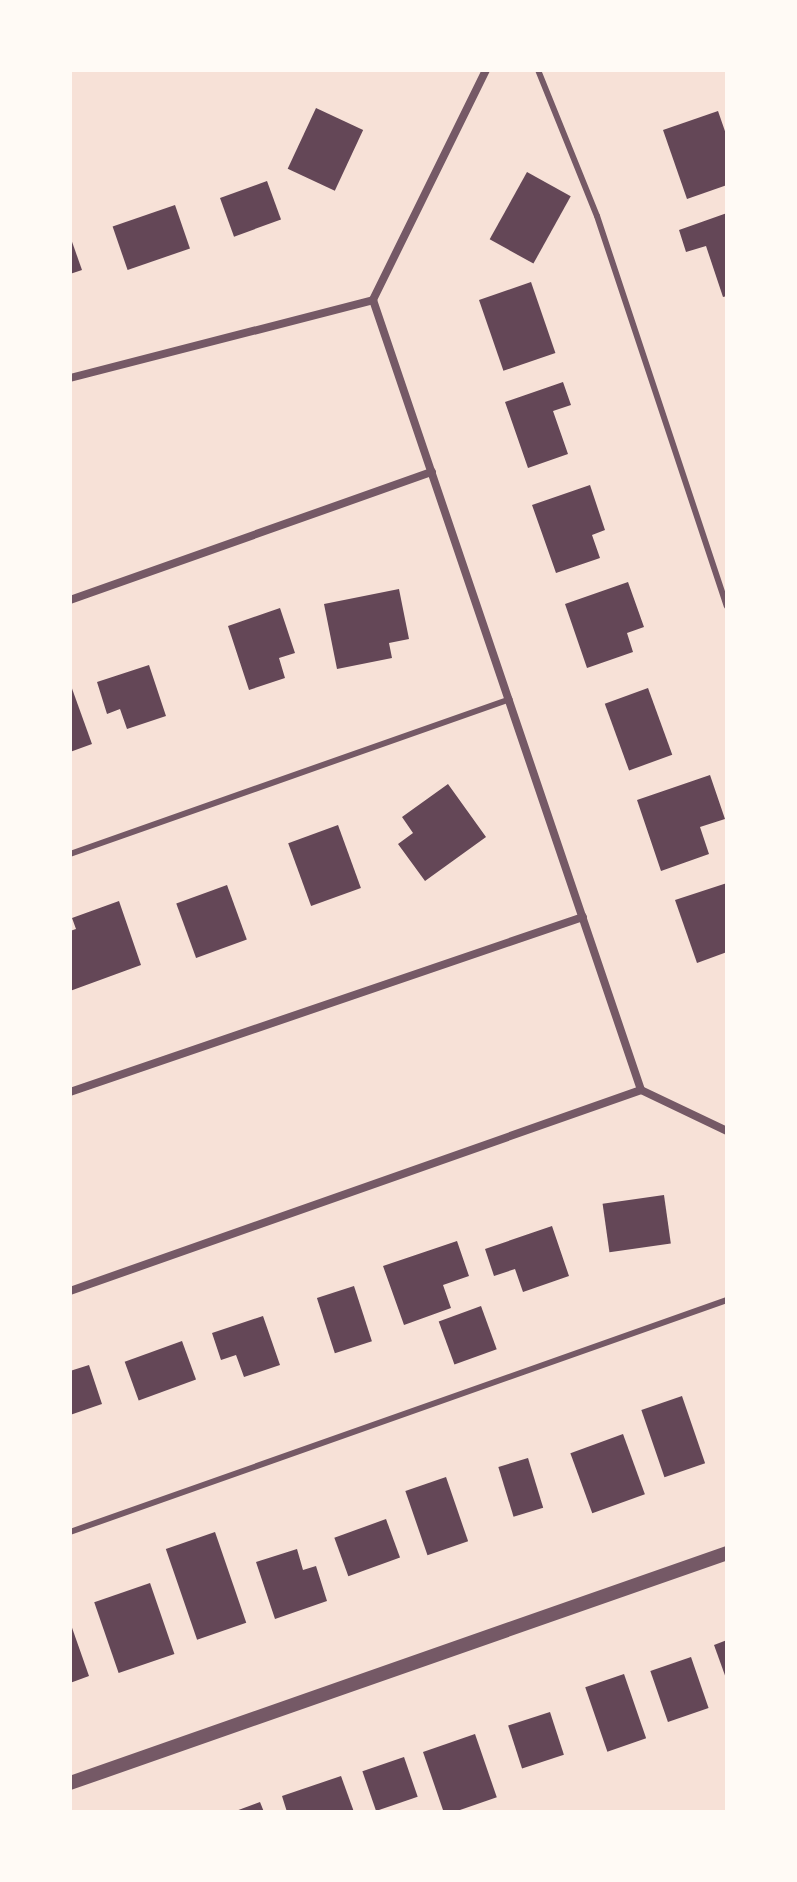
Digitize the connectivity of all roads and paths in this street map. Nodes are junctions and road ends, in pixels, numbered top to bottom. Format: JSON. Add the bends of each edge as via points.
{"nodes":[{"id":1,"x":486,"y":70,"type":"edge"},
{"id":2,"x":538,"y":70,"type":"edge"},
{"id":3,"x":373,"y":300,"type":"junction"},
{"id":4,"x":70,"y":378,"type":"edge"},
{"id":5,"x":432,"y":472,"type":"junction"},
{"id":6,"x":70,"y":600,"type":"edge"},
{"id":7,"x":727,"y":606,"type":"edge"},
{"id":8,"x":509,"y":699,"type":"junction"},
{"id":9,"x":70,"y":854,"type":"edge"},
{"id":10,"x":583,"y":917,"type":"junction"},
{"id":11,"x":641,"y":1090,"type":"junction"},
{"id":12,"x":70,"y":1092,"type":"edge"},
{"id":13,"x":727,"y":1131,"type":"edge"},
{"id":14,"x":70,"y":1291,"type":"edge"},
{"id":15,"x":727,"y":1300,"type":"edge"},
{"id":16,"x":70,"y":1532,"type":"edge"},
{"id":17,"x":727,"y":1553,"type":"edge"},
{"id":18,"x":70,"y":1783,"type":"edge"}],
"edges":[{"from":1,"to":3,"type":"street"},
{"from":2,"to":7,"type":"lane","via":[[597,216]]},
{"from":3,"to":4,"type":"street"},
{"from":3,"to":5,"type":"street"},
{"from":5,"to":6,"type":"street"},
{"from":5,"to":8,"type":"street"},
{"from":8,"to":9,"type":"lane"},
{"from":8,"to":10,"type":"street"},
{"from":10,"to":11,"type":"street"},
{"from":10,"to":12,"type":"street"},
{"from":11,"to":13,"type":"street"},
{"from":11,"to":14,"type":"street"},
{"from":15,"to":16,"type":"lane"},
{"from":17,"to":18,"type":"street"}]}
